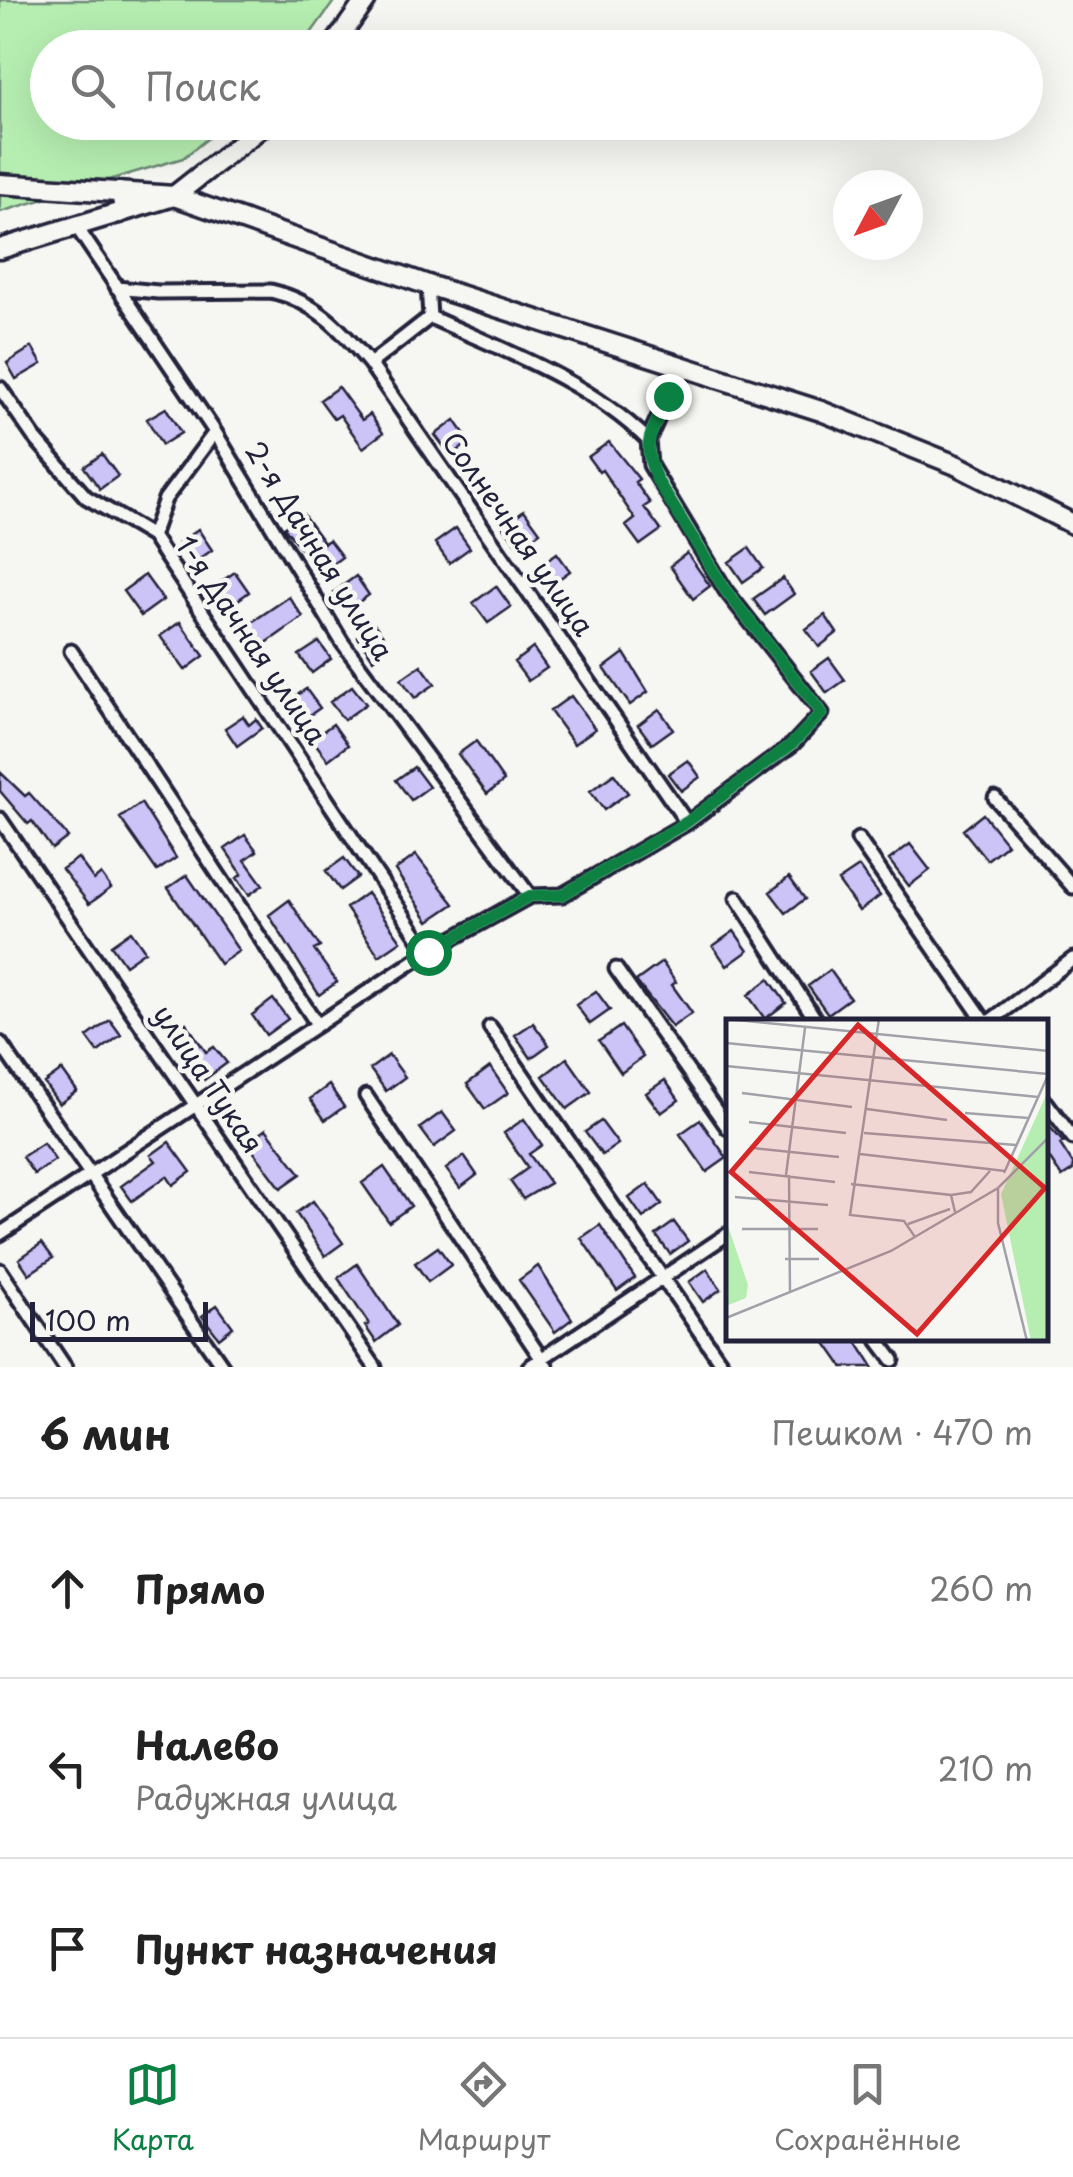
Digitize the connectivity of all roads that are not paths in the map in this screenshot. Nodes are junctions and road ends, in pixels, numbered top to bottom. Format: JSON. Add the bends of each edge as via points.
{"nodes":[{"id":1,"x":366,"y":0,"type":"edge"},
{"id":2,"x":345,"y":30,"type":"edge"},
{"id":3,"x":245,"y":140,"type":"edge"},
{"id":4,"x":0,"y":184,"type":"edge"},
{"id":5,"x":120,"y":192,"type":"junction"},
{"id":6,"x":174,"y":196,"type":"junction"},
{"id":7,"x":119,"y":213,"type":"junction"},
{"id":8,"x":76,"y":226,"type":"junction"},
{"id":9,"x":0,"y":249,"type":"edge"},
{"id":10,"x":428,"y":285,"type":"junction"},
{"id":11,"x":117,"y":288,"type":"junction"},
{"id":12,"x":430,"y":317,"type":"junction"},
{"id":13,"x":676,"y":363,"type":"junction"},
{"id":14,"x":370,"y":364,"type":"junction"},
{"id":15,"x":0,"y":388,"type":"edge"},
{"id":16,"x":215,"y":432,"type":"junction"},
{"id":17,"x":648,"y":440,"type":"junction"},
{"id":18,"x":1073,"y":524,"type":"edge"},
{"id":19,"x":152,"y":536,"type":"junction"},
{"id":20,"x":71,"y":651,"type":"dead end"},
{"id":21,"x":995,"y":798,"type":"dead end"},
{"id":22,"x":0,"y":819,"type":"edge"},
{"id":23,"x":687,"y":822,"type":"junction"},
{"id":24,"x":858,"y":839,"type":"dead end"},
{"id":25,"x":1073,"y":887,"type":"edge"},
{"id":26,"x":530,"y":896,"type":"junction"},
{"id":27,"x":736,"y":898,"type":"dead end"},
{"id":28,"x":428,"y":952,"type":"junction"},
{"id":29,"x":1073,"y":960,"type":"edge"},
{"id":30,"x":616,"y":969,"type":"dead end"},
{"id":31,"x":814,"y":1019,"type":"edge"},
{"id":32,"x":985,"y":1019,"type":"edge"},
{"id":33,"x":991,"y":1019,"type":"edge"},
{"id":34,"x":316,"y":1024,"type":"junction"},
{"id":35,"x":490,"y":1027,"type":"dead end"},
{"id":36,"x":0,"y":1044,"type":"edge"},
{"id":37,"x":366,"y":1096,"type":"dead end"},
{"id":38,"x":1048,"y":1105,"type":"edge"},
{"id":39,"x":196,"y":1106,"type":"junction"},
{"id":40,"x":726,"y":1125,"type":"edge"},
{"id":41,"x":1073,"y":1138,"type":"edge"},
{"id":42,"x":92,"y":1174,"type":"junction"},
{"id":43,"x":0,"y":1234,"type":"edge"},
{"id":44,"x":726,"y":1235,"type":"edge"},
{"id":45,"x":0,"y":1270,"type":"edge"},
{"id":46,"x":662,"y":1278,"type":"junction"},
{"id":47,"x":879,"y":1342,"type":"edge"},
{"id":48,"x":892,"y":1360,"type":"dead end"},
{"id":49,"x":544,"y":1363,"type":"edge"},
{"id":50,"x":65,"y":1367,"type":"edge"},
{"id":51,"x":223,"y":1367,"type":"edge"},
{"id":52,"x":375,"y":1367,"type":"edge"},
{"id":53,"x":529,"y":1367,"type":"edge"},
{"id":54,"x":724,"y":1367,"type":"edge"}],
"edges":[{"from":1,"to":2,"type":"main road"},
{"from":3,"to":6,"type":"main road"},
{"from":4,"to":5,"type":"main road"},
{"from":5,"to":6,"type":"main road"},
{"from":5,"to":7,"type":"main road"},
{"from":6,"to":7,"type":"main road"},
{"from":6,"to":10,"type":"main road"},
{"from":7,"to":8,"type":"main road"},
{"from":8,"to":9,"type":"main road"},
{"from":8,"to":11,"type":"street","name":"2-я Дачная улица"},
{"from":10,"to":12,"type":"street"},
{"from":10,"to":13,"type":"main road"},
{"from":11,"to":14,"type":"street","name":"Солнечная улица","via":[[286,295],[337,325]]},
{"from":11,"to":16,"type":"street","name":"2-я Дачная улица"},
{"from":12,"to":14,"type":"street"},
{"from":12,"to":17,"type":"street","via":[[576,384]]},
{"from":13,"to":17,"type":"street"},
{"from":13,"to":18,"type":"main road","via":[[886,436]]},
{"from":14,"to":23,"type":"street","name":"Солнечная улица"},
{"from":15,"to":19,"type":"street","name":"1-я Дачная улица","via":[[86,497]]},
{"from":16,"to":19,"type":"street","via":[[165,499]]},
{"from":16,"to":26,"type":"street","name":"2-я Дачная улица","via":[[342,642]]},
{"from":17,"to":23,"type":"street","via":[[657,480],[726,591],[822,713],[792,744]]},
{"from":19,"to":28,"type":"street","name":"1-я Дачная улица"},
{"from":20,"to":34,"type":"street"},
{"from":21,"to":25,"type":"street"},
{"from":22,"to":39,"type":"street","name":"улица Тукая"},
{"from":23,"to":26,"type":"street","via":[[562,895]]},
{"from":24,"to":32,"type":"street"},
{"from":26,"to":28,"type":"street"},
{"from":27,"to":31,"type":"street"},
{"from":28,"to":34,"type":"street"},
{"from":29,"to":33,"type":"street"},
{"from":30,"to":40,"type":"street"},
{"from":34,"to":39,"type":"street"},
{"from":35,"to":46,"type":"street"},
{"from":36,"to":42,"type":"street"},
{"from":37,"to":49,"type":"street"},
{"from":38,"to":41,"type":"street"},
{"from":39,"to":42,"type":"street"},
{"from":39,"to":52,"type":"street","name":"улица Тукая"},
{"from":42,"to":43,"type":"street"},
{"from":42,"to":51,"type":"street"},
{"from":44,"to":46,"type":"street"},
{"from":45,"to":50,"type":"street"},
{"from":46,"to":49,"type":"street"},
{"from":46,"to":54,"type":"street"},
{"from":47,"to":48,"type":"street"},
{"from":49,"to":53,"type":"street"}]}
